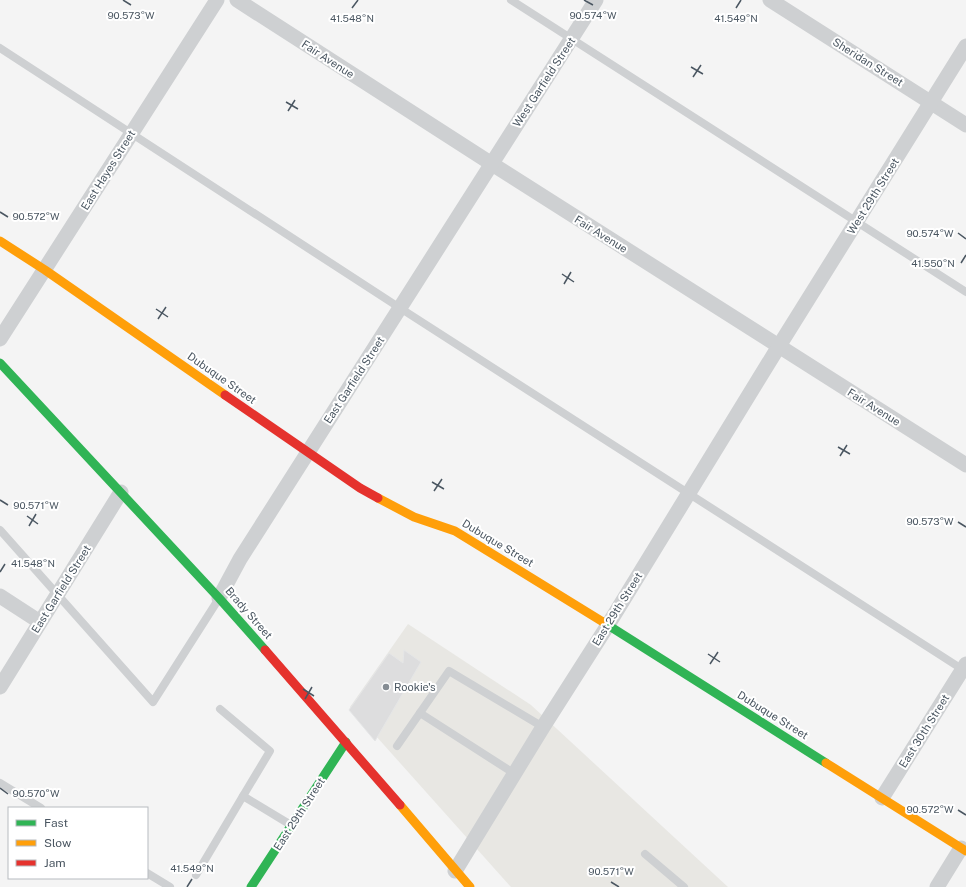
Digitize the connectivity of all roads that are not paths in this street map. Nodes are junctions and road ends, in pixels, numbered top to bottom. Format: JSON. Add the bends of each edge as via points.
{"nodes":[{"id":1,"x":217,"y":0,"type":"edge"},
{"id":2,"x":237,"y":0,"type":"edge"},
{"id":3,"x":510,"y":0,"type":"edge"},
{"id":4,"x":596,"y":0,"type":"edge"},
{"id":5,"x":770,"y":0,"type":"edge"},
{"id":6,"x":571,"y":39,"type":"junction"},
{"id":7,"x":966,"y":46,"type":"edge"},
{"id":8,"x":0,"y":48,"type":"edge"},
{"id":9,"x":930,"y":102,"type":"junction"},
{"id":10,"x":966,"y":125,"type":"edge"},
{"id":11,"x":131,"y":134,"type":"junction"},
{"id":12,"x":492,"y":164,"type":"junction"},
{"id":13,"x":857,"y":222,"type":"junction"},
{"id":14,"x":0,"y":241,"type":"edge"},
{"id":15,"x":44,"y":270,"type":"junction"},
{"id":16,"x":966,"y":292,"type":"edge"},
{"id":17,"x":400,"y":308,"type":"junction"},
{"id":18,"x":0,"y":339,"type":"edge"},
{"id":19,"x":779,"y":346,"type":"junction"},
{"id":20,"x":0,"y":363,"type":"edge"},
{"id":21,"x":308,"y":452,"type":"junction"},
{"id":22,"x":966,"y":465,"type":"edge"},
{"id":23,"x":121,"y":492,"type":"junction"},
{"id":24,"x":688,"y":493,"type":"junction"},
{"id":25,"x":0,"y":530,"type":"edge"},
{"id":26,"x":57,"y":595,"type":"junction"},
{"id":27,"x":0,"y":596,"type":"edge"},
{"id":28,"x":219,"y":598,"type":"junction"},
{"id":29,"x":40,"y":622,"type":"junction"},
{"id":30,"x":608,"y":625,"type":"junction"},
{"id":31,"x":965,"y":668,"type":"edge"},
{"id":32,"x":0,"y":687,"type":"edge"},
{"id":33,"x":220,"y":709,"type":"dead end"},
{"id":34,"x":420,"y":713,"type":"junction"},
{"id":35,"x":543,"y":728,"type":"junction"},
{"id":36,"x":346,"y":742,"type":"junction"},
{"id":37,"x":397,"y":746,"type":"dead end"},
{"id":38,"x":515,"y":774,"type":"junction"},
{"id":39,"x":0,"y":783,"type":"edge"},
{"id":40,"x":243,"y":796,"type":"junction"},
{"id":41,"x":882,"y":798,"type":"junction"},
{"id":42,"x":39,"y":807,"type":"edge"},
{"id":43,"x":291,"y":826,"type":"junction"},
{"id":44,"x":964,"y":850,"type":"edge"},
{"id":45,"x":645,"y":854,"type":"dead end"},
{"id":46,"x":148,"y":874,"type":"edge"},
{"id":47,"x":196,"y":875,"type":"dead end"},
{"id":48,"x":458,"y":876,"type":"junction"},
{"id":49,"x":170,"y":887,"type":"edge"},
{"id":50,"x":251,"y":887,"type":"edge"},
{"id":51,"x":470,"y":887,"type":"edge"},
{"id":52,"x":684,"y":887,"type":"edge"},
{"id":53,"x":937,"y":887,"type":"edge"}],
"edges":[{"from":1,"to":11,"type":"street","name":"East Hayes Street"},
{"from":2,"to":12,"type":"street","name":"Fair Avenue"},
{"from":3,"to":6,"type":"lane"},
{"from":4,"to":6,"type":"street","name":"West Garfield Street"},
{"from":5,"to":9,"type":"street","name":"Sheridan Street"},
{"from":6,"to":12,"type":"street","name":"West Garfield Street"},
{"from":6,"to":13,"type":"lane"},
{"from":7,"to":9,"type":"street","name":"West 29th Street"},
{"from":8,"to":11,"type":"lane"},
{"from":9,"to":10,"type":"street","name":"Sheridan Street"},
{"from":9,"to":13,"type":"street","name":"West 29th Street"},
{"from":11,"to":15,"type":"street","name":"East Hayes Street"},
{"from":11,"to":17,"type":"lane"},
{"from":12,"to":17,"type":"street","name":"East Garfield Street"},
{"from":12,"to":19,"type":"street","name":"Fair Avenue"},
{"from":13,"to":16,"type":"lane"},
{"from":13,"to":19,"type":"street","name":"West 29th Street"},
{"from":14,"to":15,"type":"main road","name":"Dubuque Street"},
{"from":15,"to":18,"type":"street","name":"East Hayes Street"},
{"from":15,"to":21,"type":"main road","name":"Dubuque Street"},
{"from":17,"to":21,"type":"street","name":"East Garfield Street"},
{"from":17,"to":24,"type":"lane"},
{"from":19,"to":22,"type":"street","name":"Fair Avenue"},
{"from":19,"to":24,"type":"street","name":"East 29th Street"},
{"from":20,"to":23,"type":"main road","name":"Brady Street"},
{"from":21,"to":28,"type":"street","name":"East Garfield Street","via":[[240,559]]},
{"from":21,"to":30,"type":"main road","name":"Dubuque Street","via":[[360,488],[414,517],[455,531]]},
{"from":23,"to":26,"type":"street","name":"East Garfield Street"},
{"from":23,"to":28,"type":"main road","name":"Brady Street"},
{"from":24,"to":30,"type":"street","name":"East 29th Street"},
{"from":24,"to":31,"type":"lane"},
{"from":25,"to":26,"type":"lane"},
{"from":26,"to":28,"type":"lane","via":[[153,702]]},
{"from":26,"to":29,"type":"street","name":"East Garfield Street"},
{"from":27,"to":29,"type":"street"},
{"from":28,"to":36,"type":"main road","name":"Brady Street"},
{"from":29,"to":32,"type":"street","name":"East Garfield Street"},
{"from":30,"to":35,"type":"street","name":"East 29th Street"},
{"from":30,"to":41,"type":"main road","name":"Dubuque Street"},
{"from":31,"to":41,"type":"street","name":"East 30th Street"},
{"from":33,"to":40,"type":"lane","via":[[270,752]]},
{"from":34,"to":35,"type":"lane","via":[[449,671]]},
{"from":34,"to":37,"type":"lane"},
{"from":34,"to":38,"type":"lane"},
{"from":35,"to":38,"type":"street","name":"East 29th Street"},
{"from":36,"to":43,"type":"main road","name":"East 29th Street"},
{"from":36,"to":48,"type":"main road","name":"Brady Street"},
{"from":38,"to":48,"type":"street","name":"East 29th Street"},
{"from":39,"to":42,"type":"lane"},
{"from":40,"to":43,"type":"lane"},
{"from":40,"to":47,"type":"lane"},
{"from":41,"to":44,"type":"main road","name":"Dubuque Street"},
{"from":43,"to":50,"type":"main road","name":"East 29th Street"},
{"from":44,"to":53,"type":"street"},
{"from":45,"to":52,"type":"lane"},
{"from":46,"to":49,"type":"lane"},
{"from":48,"to":51,"type":"main road","name":"Brady Street"}]}
